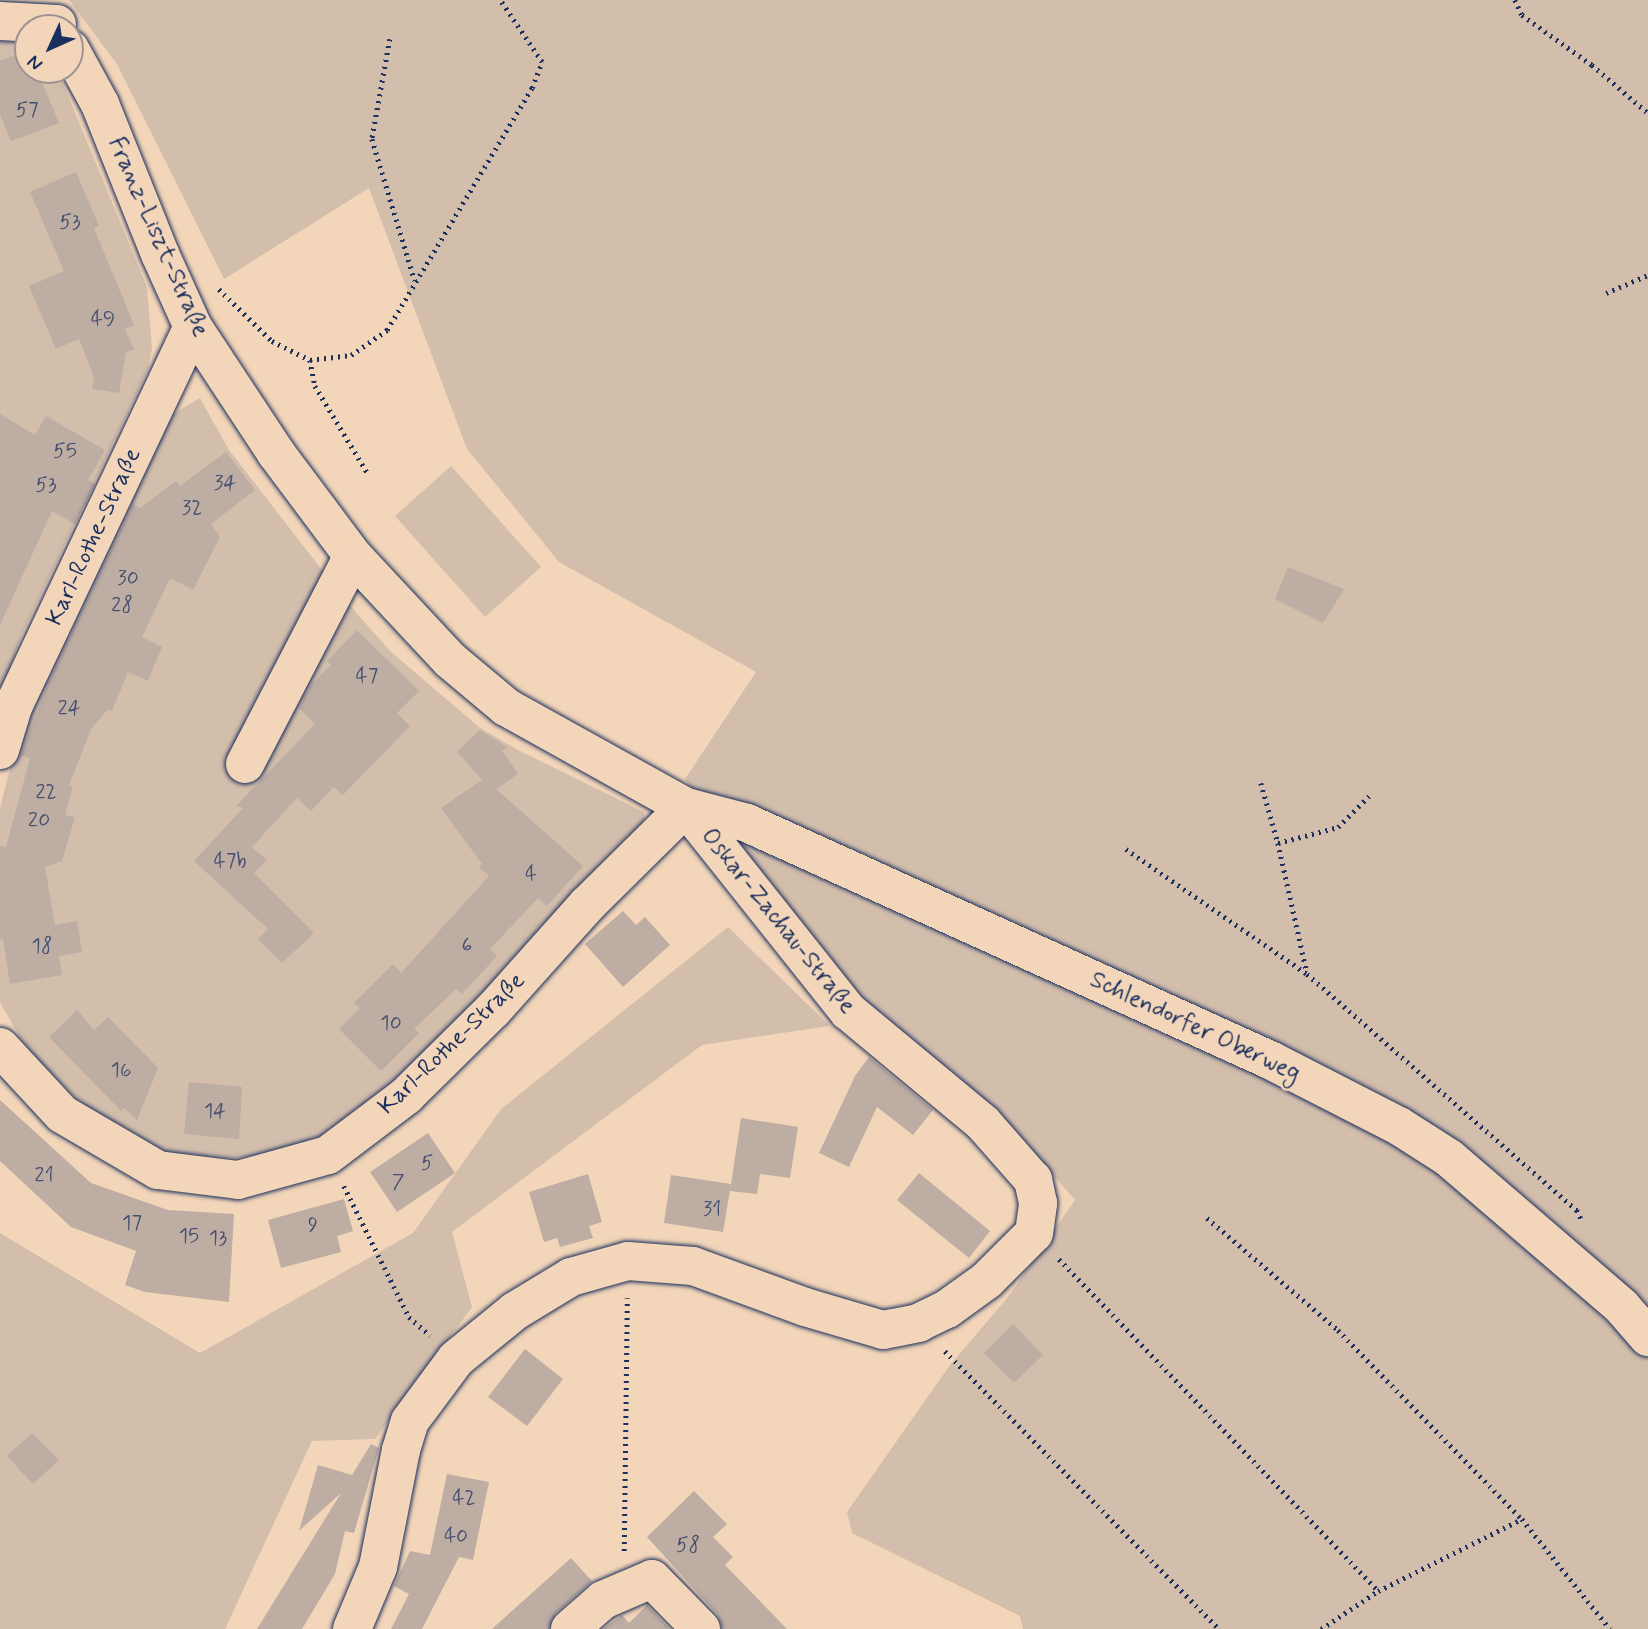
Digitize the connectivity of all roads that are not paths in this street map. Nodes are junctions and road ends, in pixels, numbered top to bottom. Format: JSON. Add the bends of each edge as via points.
{"nodes":[{"id":1,"x":84,"y":75,"type":"edge"},
{"id":2,"x":193,"y":327,"type":"junction"},
{"id":3,"x":353,"y":556,"type":"junction"},
{"id":4,"x":0,"y":750,"type":"edge"},
{"id":5,"x":245,"y":764,"type":"dead end"},
{"id":6,"x":686,"y":807,"type":"junction"},
{"id":7,"x":0,"y":1047,"type":"edge"},
{"id":8,"x":1648,"y":1337,"type":"edge"},
{"id":9,"x":352,"y":1629,"type":"edge"},
{"id":10,"x":570,"y":1629,"type":"edge"},
{"id":11,"x":701,"y":1629,"type":"edge"}],
"edges":[{"from":1,"to":2,"type":"street","name":"Franz-Liszt-Straße"},
{"from":2,"to":3,"type":"street","name":"Franz-Liszt-Straße","via":[[276,453]]},
{"from":2,"to":4,"type":"street","name":"Karl-Rothe-Straße","via":[[13,708]]},
{"from":3,"to":5,"type":"street"},
{"from":3,"to":6,"type":"street","name":"Franz-Liszt-Straße","via":[[450,660],[506,707]]},
{"from":6,"to":7,"type":"street","name":"Karl-Rothe-Straße","via":[[406,1096],[328,1155],[238,1180],[158,1170],[62,1114]]},
{"from":6,"to":8,"type":"street","name":"Schlendorfer Oberweg","via":[[747,823],[1270,1060],[1399,1126],[1449,1158],[1622,1307]]},
{"from":6,"to":9,"type":"street","name":"Oskar-Zachau-Straße","via":[[848,1011],[983,1123],[1033,1180],[1038,1203],[1034,1233],[987,1280],[947,1309],[918,1323],[883,1330],[693,1266],[628,1261],[571,1277],[515,1311],[456,1359],[410,1421],[378,1567]]},
{"from":10,"to":11,"type":"street","via":[[603,1600],[652,1579]]}]}
